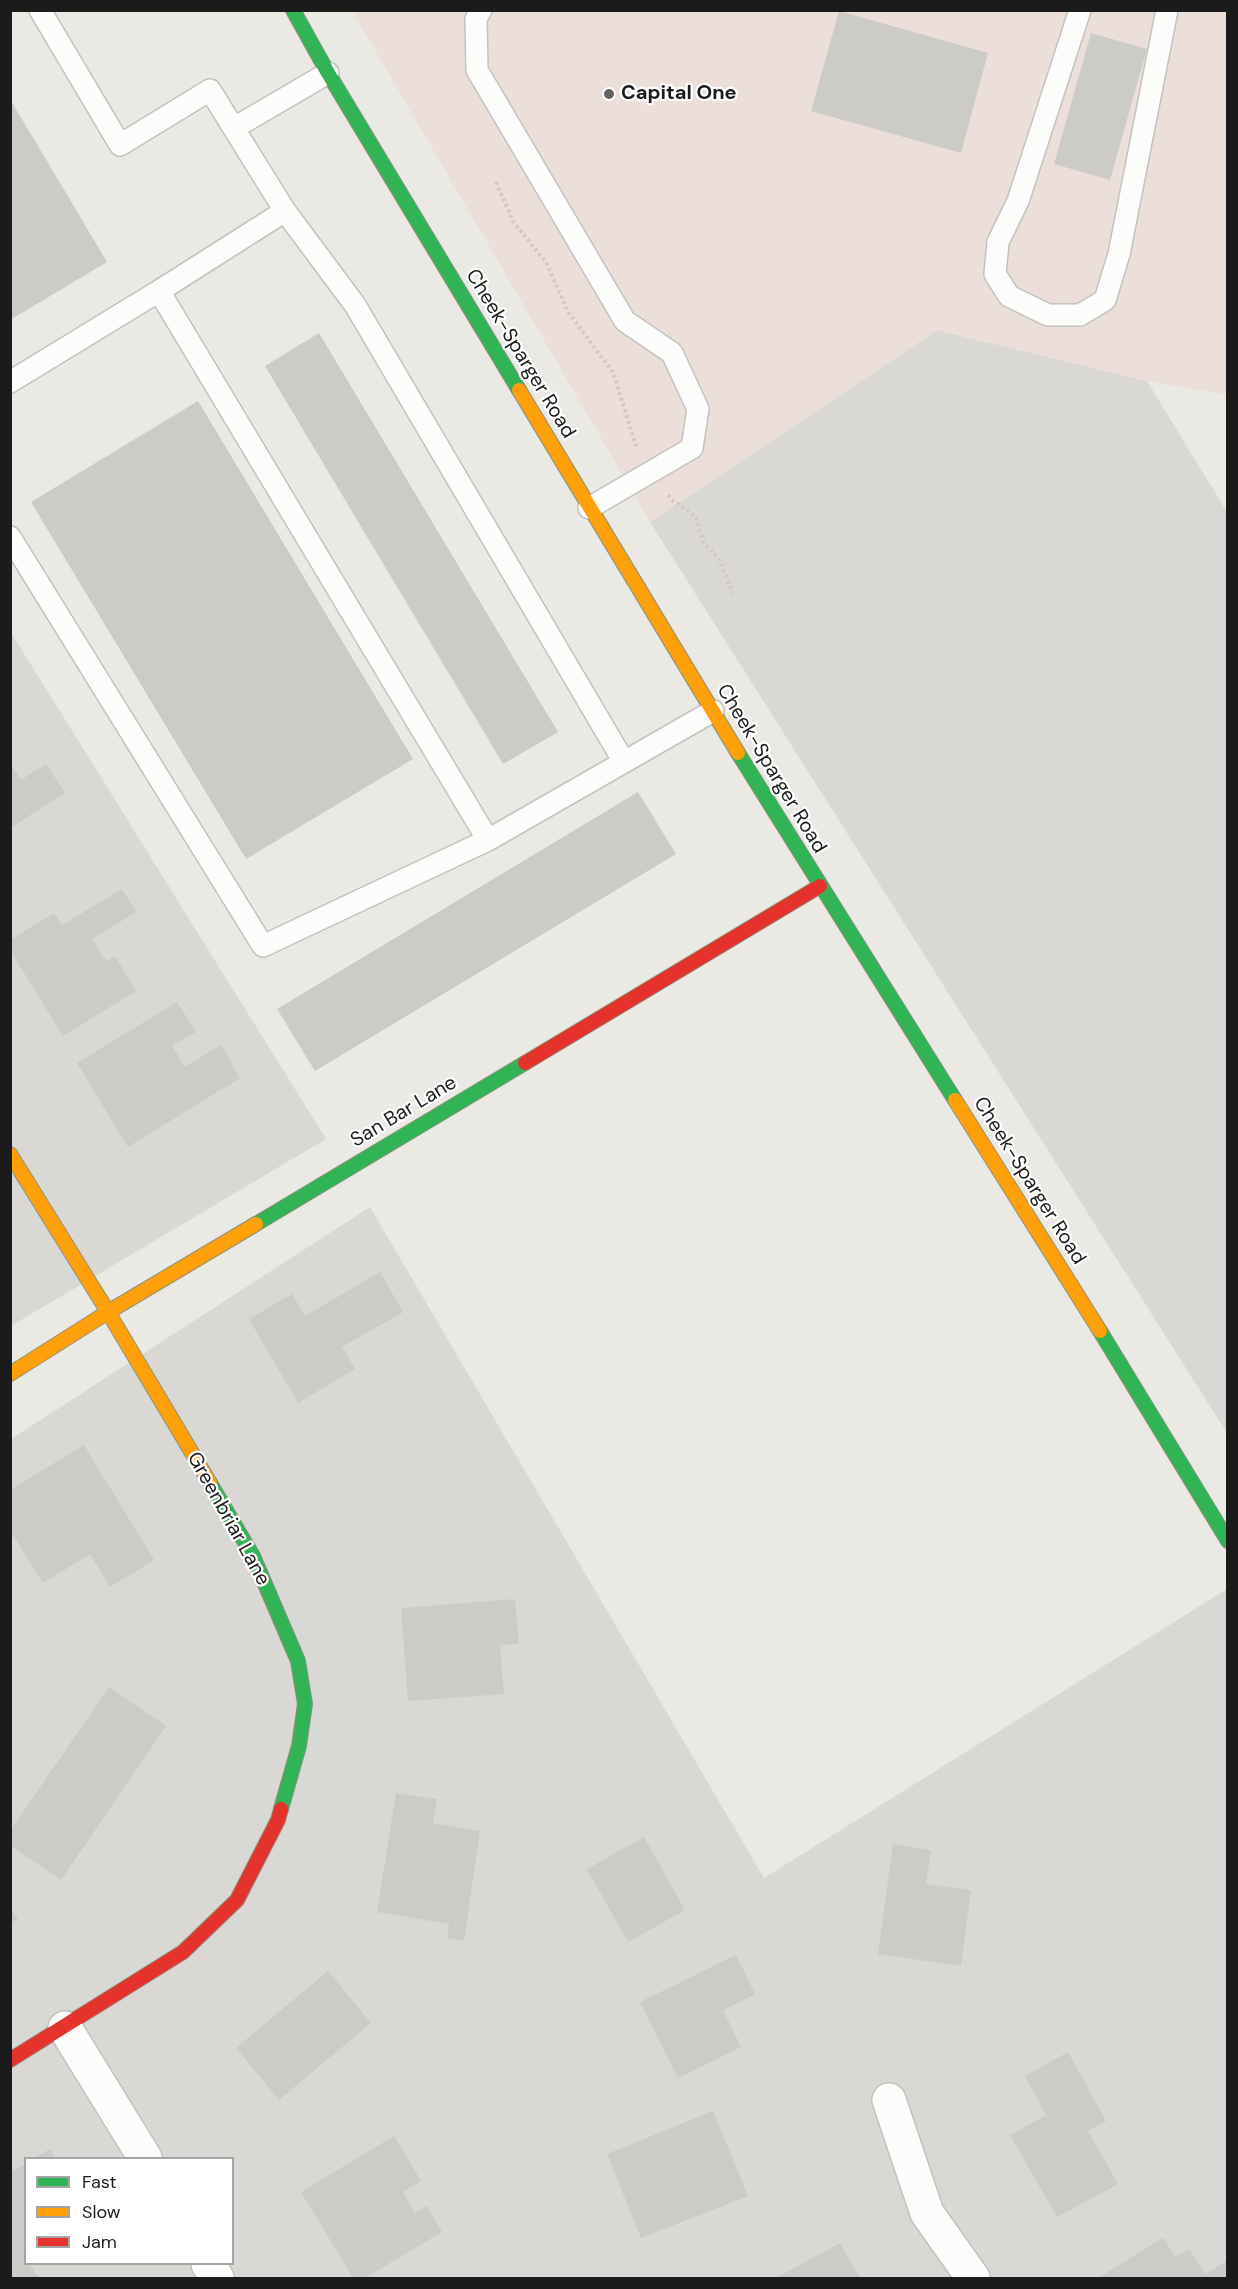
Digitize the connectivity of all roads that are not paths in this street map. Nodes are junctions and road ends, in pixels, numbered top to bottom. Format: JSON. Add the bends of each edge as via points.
{"nodes":[{"id":1,"x":40,"y":10,"type":"edge"},
{"id":2,"x":293,"y":10,"type":"edge"},
{"id":3,"x":481,"y":10,"type":"edge"},
{"id":4,"x":1080,"y":10,"type":"edge"},
{"id":5,"x":1167,"y":10,"type":"edge"},
{"id":6,"x":328,"y":73,"type":"junction"},
{"id":7,"x":234,"y":128,"type":"junction"},
{"id":8,"x":285,"y":210,"type":"junction"},
{"id":9,"x":159,"y":291,"type":"junction"},
{"id":10,"x":10,"y":382,"type":"edge"},
{"id":11,"x":589,"y":508,"type":"junction"},
{"id":12,"x":10,"y":537,"type":"edge"},
{"id":13,"x":713,"y":711,"type":"junction"},
{"id":14,"x":624,"y":762,"type":"junction"},
{"id":15,"x":488,"y":840,"type":"junction"},
{"id":16,"x":820,"y":886,"type":"junction"},
{"id":17,"x":10,"y":1154,"type":"edge"},
{"id":18,"x":108,"y":1312,"type":"junction"},
{"id":19,"x":10,"y":1374,"type":"edge"},
{"id":20,"x":1227,"y":1542,"type":"edge"},
{"id":21,"x":65,"y":2028,"type":"junction"},
{"id":22,"x":10,"y":2060,"type":"edge"},
{"id":23,"x":889,"y":2100,"type":"dead end"},
{"id":24,"x":143,"y":2157,"type":"edge"},
{"id":25,"x":209,"y":2265,"type":"edge"},
{"id":26,"x":217,"y":2278,"type":"edge"},
{"id":27,"x":973,"y":2278,"type":"edge"}],
"edges":[{"from":1,"to":7,"type":"lane","via":[[120,145],[210,90]]},
{"from":2,"to":6,"type":"street","name":"Cheek-Sparger Road"},
{"from":3,"to":11,"type":"lane","via":[[476,19],[477,70],[625,321],[672,353],[698,410],[692,448]]},
{"from":4,"to":5,"type":"lane","via":[[1018,201],[998,242],[995,274],[1009,296],[1048,315],[1080,315],[1105,300],[1119,254]]},
{"from":6,"to":7,"type":"lane"},
{"from":6,"to":11,"type":"street","name":"Cheek-Sparger Road"},
{"from":7,"to":8,"type":"lane"},
{"from":8,"to":9,"type":"lane"},
{"from":8,"to":14,"type":"lane","via":[[356,305]]},
{"from":9,"to":10,"type":"lane"},
{"from":9,"to":15,"type":"lane"},
{"from":11,"to":13,"type":"street","name":"Cheek-Sparger Road"},
{"from":12,"to":15,"type":"lane","via":[[263,946]]},
{"from":13,"to":14,"type":"lane"},
{"from":13,"to":16,"type":"street","name":"Cheek-Sparger Road"},
{"from":14,"to":15,"type":"lane"},
{"from":16,"to":18,"type":"street","name":"San Bar Lane"},
{"from":16,"to":20,"type":"street","name":"Cheek-Sparger Road","via":[[1085,1306]]},
{"from":17,"to":18,"type":"street","name":"Greenbriar Lane"},
{"from":18,"to":19,"type":"street","name":"San Bar Lane"},
{"from":18,"to":21,"type":"street","name":"Greenbriar Lane","via":[[253,1556],[298,1661],[305,1704],[299,1746],[278,1820],[237,1900],[183,1952]]},
{"from":21,"to":22,"type":"street","name":"Greenbriar Lane"},
{"from":21,"to":24,"type":"street"},
{"from":23,"to":27,"type":"street","via":[[927,2213]]},
{"from":25,"to":26,"type":"street"}]}
